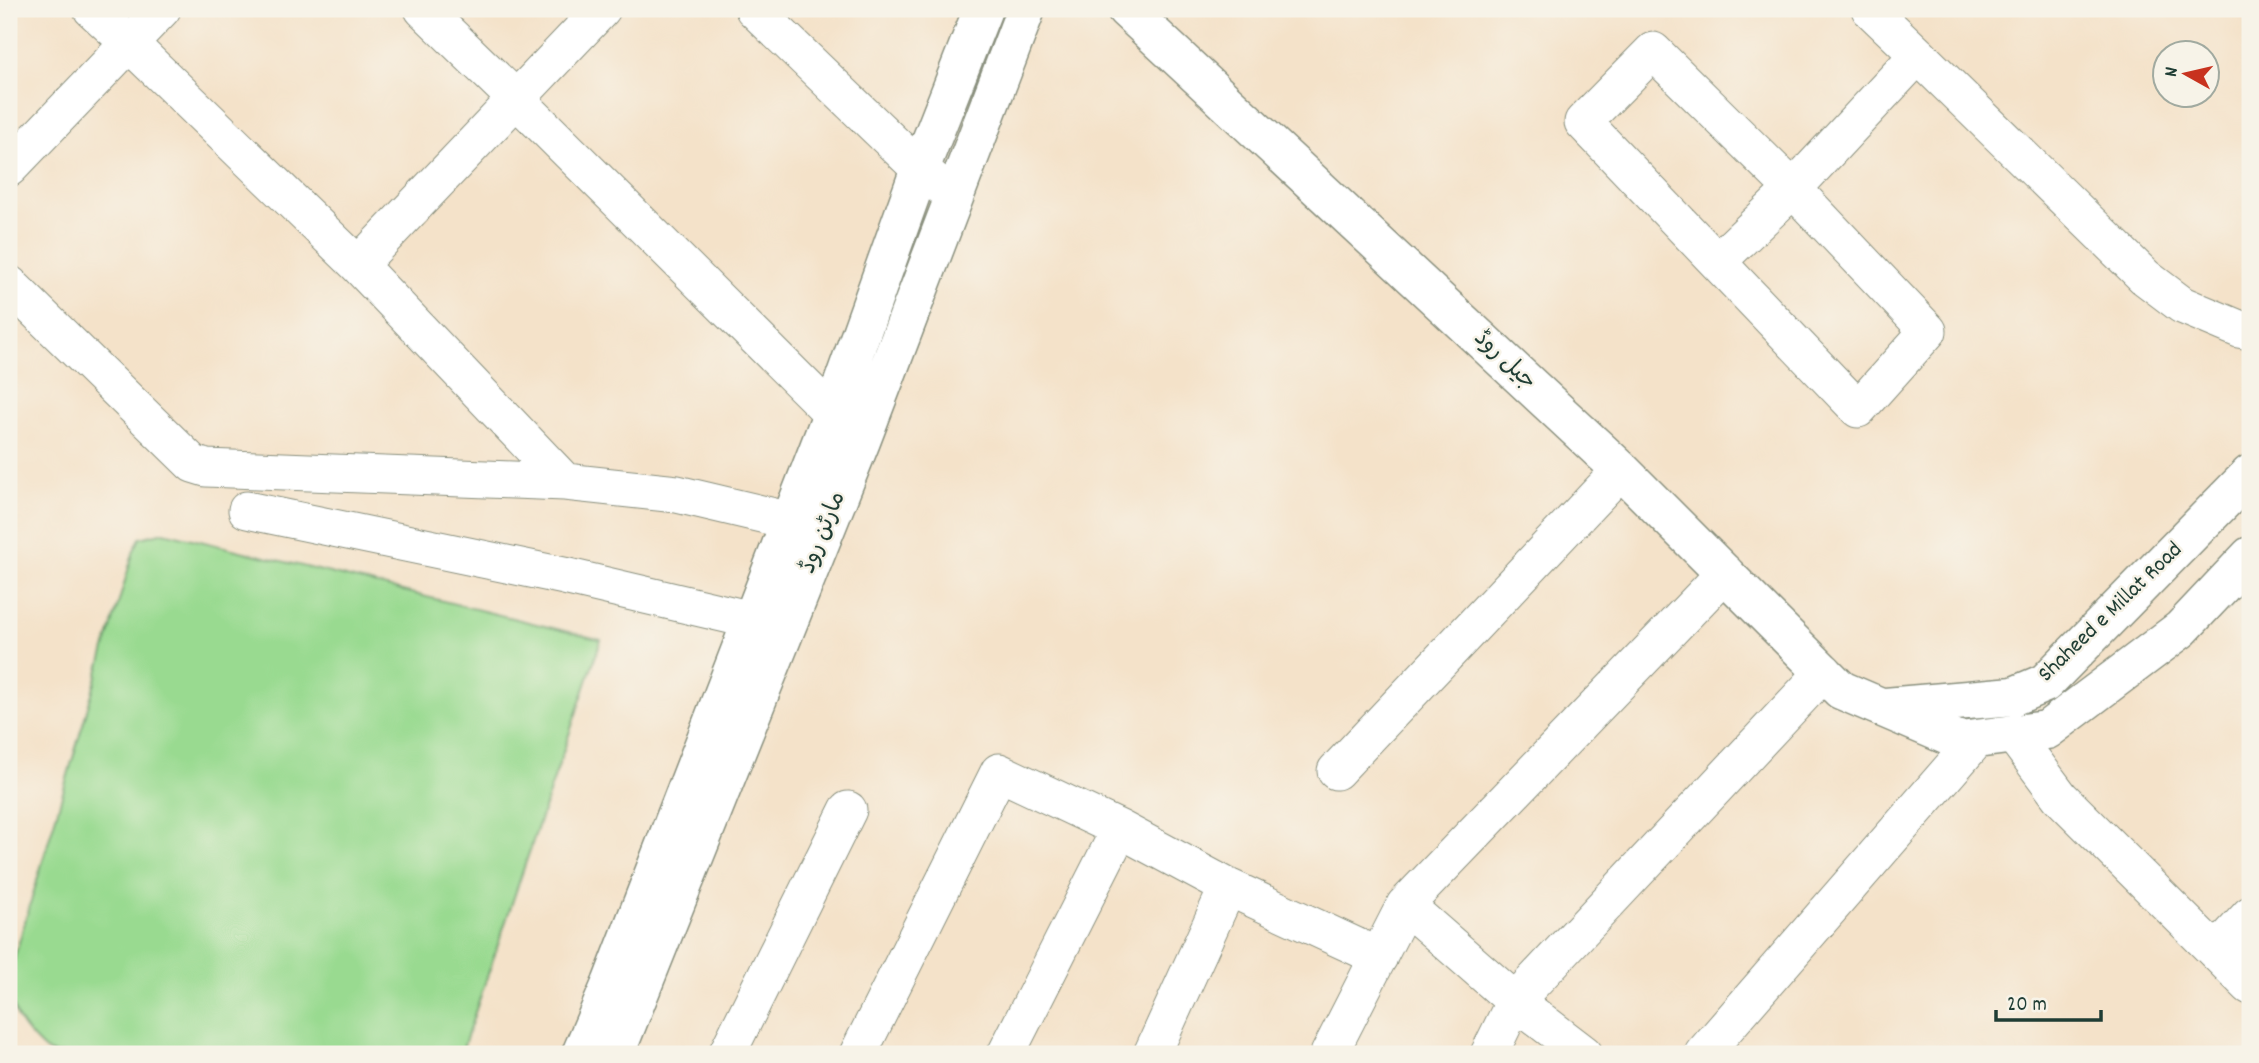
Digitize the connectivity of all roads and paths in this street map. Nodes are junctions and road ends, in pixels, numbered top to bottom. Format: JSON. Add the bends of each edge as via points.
{"nodes":[{"id":1,"x":92,"y":9,"type":"edge"},
{"id":2,"x":162,"y":9,"type":"edge"},
{"id":3,"x":423,"y":9,"type":"edge"},
{"id":4,"x":602,"y":9,"type":"edge"},
{"id":5,"x":754,"y":9,"type":"edge"},
{"id":6,"x":983,"y":9,"type":"edge"},
{"id":7,"x":1026,"y":9,"type":"edge"},
{"id":8,"x":1126,"y":9,"type":"edge"},
{"id":9,"x":1870,"y":9,"type":"edge"},
{"id":10,"x":130,"y":43,"type":"junction"},
{"id":11,"x":1918,"y":55,"type":"junction"},
{"id":12,"x":516,"y":99,"type":"junction"},
{"id":13,"x":9,"y":168,"type":"edge"},
{"id":14,"x":920,"y":169,"type":"junction"},
{"id":15,"x":1793,"y":189,"type":"junction"},
{"id":16,"x":954,"y":197,"type":"junction"},
{"id":17,"x":1718,"y":261,"type":"junction"},
{"id":18,"x":358,"y":265,"type":"junction"},
{"id":19,"x":9,"y":284,"type":"edge"},
{"id":20,"x":2250,"y":331,"type":"edge"},
{"id":21,"x":832,"y":414,"type":"junction"},
{"id":22,"x":861,"y":441,"type":"junction"},
{"id":23,"x":1621,"y":470,"type":"junction"},
{"id":24,"x":2250,"y":474,"type":"edge"},
{"id":25,"x":565,"y":482,"type":"junction"},
{"id":26,"x":247,"y":510,"type":"dead end"},
{"id":27,"x":791,"y":521,"type":"junction"},
{"id":28,"x":2250,"y":556,"type":"edge"},
{"id":29,"x":1725,"y":573,"type":"junction"},
{"id":30,"x":752,"y":620,"type":"junction"},
{"id":31,"x":1824,"y":672,"type":"junction"},
{"id":32,"x":1883,"y":708,"type":"junction"},
{"id":33,"x":1995,"y":737,"type":"junction"},
{"id":34,"x":1336,"y":771,"type":"dead end"},
{"id":35,"x":848,"y":810,"type":"dead end"},
{"id":36,"x":1120,"y":829,"type":"junction"},
{"id":37,"x":1228,"y":887,"type":"junction"},
{"id":38,"x":1405,"y":905,"type":"junction"},
{"id":39,"x":2250,"y":915,"type":"edge"},
{"id":40,"x":2216,"y":952,"type":"junction"},
{"id":41,"x":1379,"y":957,"type":"junction"},
{"id":42,"x":2250,"y":986,"type":"edge"},
{"id":43,"x":1514,"y":1001,"type":"junction"},
{"id":44,"x":581,"y":1054,"type":"edge"},
{"id":45,"x":615,"y":1054,"type":"edge"},
{"id":46,"x":727,"y":1054,"type":"edge"},
{"id":47,"x":858,"y":1054,"type":"edge"},
{"id":48,"x":1006,"y":1054,"type":"edge"},
{"id":49,"x":1152,"y":1054,"type":"edge"},
{"id":50,"x":1329,"y":1054,"type":"edge"},
{"id":51,"x":1489,"y":1054,"type":"edge"},
{"id":52,"x":1584,"y":1054,"type":"edge"},
{"id":53,"x":1703,"y":1054,"type":"edge"}],
"edges":[{"from":1,"to":10,"type":"street"},
{"from":2,"to":10,"type":"street"},
{"from":3,"to":12,"type":"street"},
{"from":4,"to":12,"type":"street"},
{"from":5,"to":14,"type":"street"},
{"from":6,"to":14,"type":"main road","name":"مارٹن روڈ"},
{"from":7,"to":16,"type":"main road","name":"مارٹن روڈ"},
{"from":8,"to":23,"type":"main road","name":"جیل روڈ"},
{"from":9,"to":11,"type":"street"},
{"from":10,"to":13,"type":"street"},
{"from":10,"to":18,"type":"street"},
{"from":11,"to":15,"type":"street"},
{"from":11,"to":20,"type":"street","via":[[2145,277],[2182,305]]},
{"from":12,"to":18,"type":"street"},
{"from":12,"to":21,"type":"street"},
{"from":14,"to":16,"type":"street"},
{"from":14,"to":21,"type":"main road","name":"مارٹن روڈ"},
{"from":15,"to":17,"type":"street"},
{"from":15,"to":17,"type":"street","via":[[1653,51],[1583,122]]},
{"from":15,"to":17,"type":"street","via":[[1928,331],[1858,409]]},
{"from":16,"to":22,"type":"main road","name":"مارٹن روڈ"},
{"from":18,"to":25,"type":"street"},
{"from":19,"to":25,"type":"street","via":[[193,464]]},
{"from":21,"to":22,"type":"street"},
{"from":21,"to":27,"type":"main road","name":"مارٹن روڈ"},
{"from":22,"to":45,"type":"main road","name":"مارٹن روڈ"},
{"from":23,"to":29,"type":"main road","name":"جیل روڈ"},
{"from":23,"to":34,"type":"street"},
{"from":24,"to":32,"type":"main road","name":"Shaheed e Millat Road","via":[[2045,683],[2014,696]]},
{"from":25,"to":27,"type":"street","via":[[677,494]]},
{"from":26,"to":30,"type":"street"},
{"from":27,"to":30,"type":"main road","name":"مارٹن روڈ"},
{"from":28,"to":33,"type":"main road","name":"Shaheed e Millat Road","via":[[2181,629],[2047,730]]},
{"from":29,"to":31,"type":"main road","name":"جیل روڈ"},
{"from":29,"to":38,"type":"street"},
{"from":30,"to":44,"type":"main road","name":"مارٹن روڈ"},
{"from":31,"to":32,"type":"main road","name":"جیل روڈ","via":[[1842,690]]},
{"from":31,"to":43,"type":"street"},
{"from":32,"to":33,"type":"main road","name":"Shaheed e Millat Road","via":[[1960,741]]},
{"from":33,"to":40,"type":"street"},
{"from":33,"to":53,"type":"street"},
{"from":35,"to":46,"type":"street"},
{"from":36,"to":37,"type":"street"},
{"from":36,"to":47,"type":"street","via":[[999,772]]},
{"from":36,"to":48,"type":"street"},
{"from":37,"to":41,"type":"street"},
{"from":37,"to":49,"type":"street"},
{"from":38,"to":41,"type":"street"},
{"from":38,"to":43,"type":"street"},
{"from":39,"to":40,"type":"street"},
{"from":40,"to":42,"type":"street"},
{"from":41,"to":50,"type":"street"},
{"from":43,"to":51,"type":"street"},
{"from":43,"to":52,"type":"street"}]}
